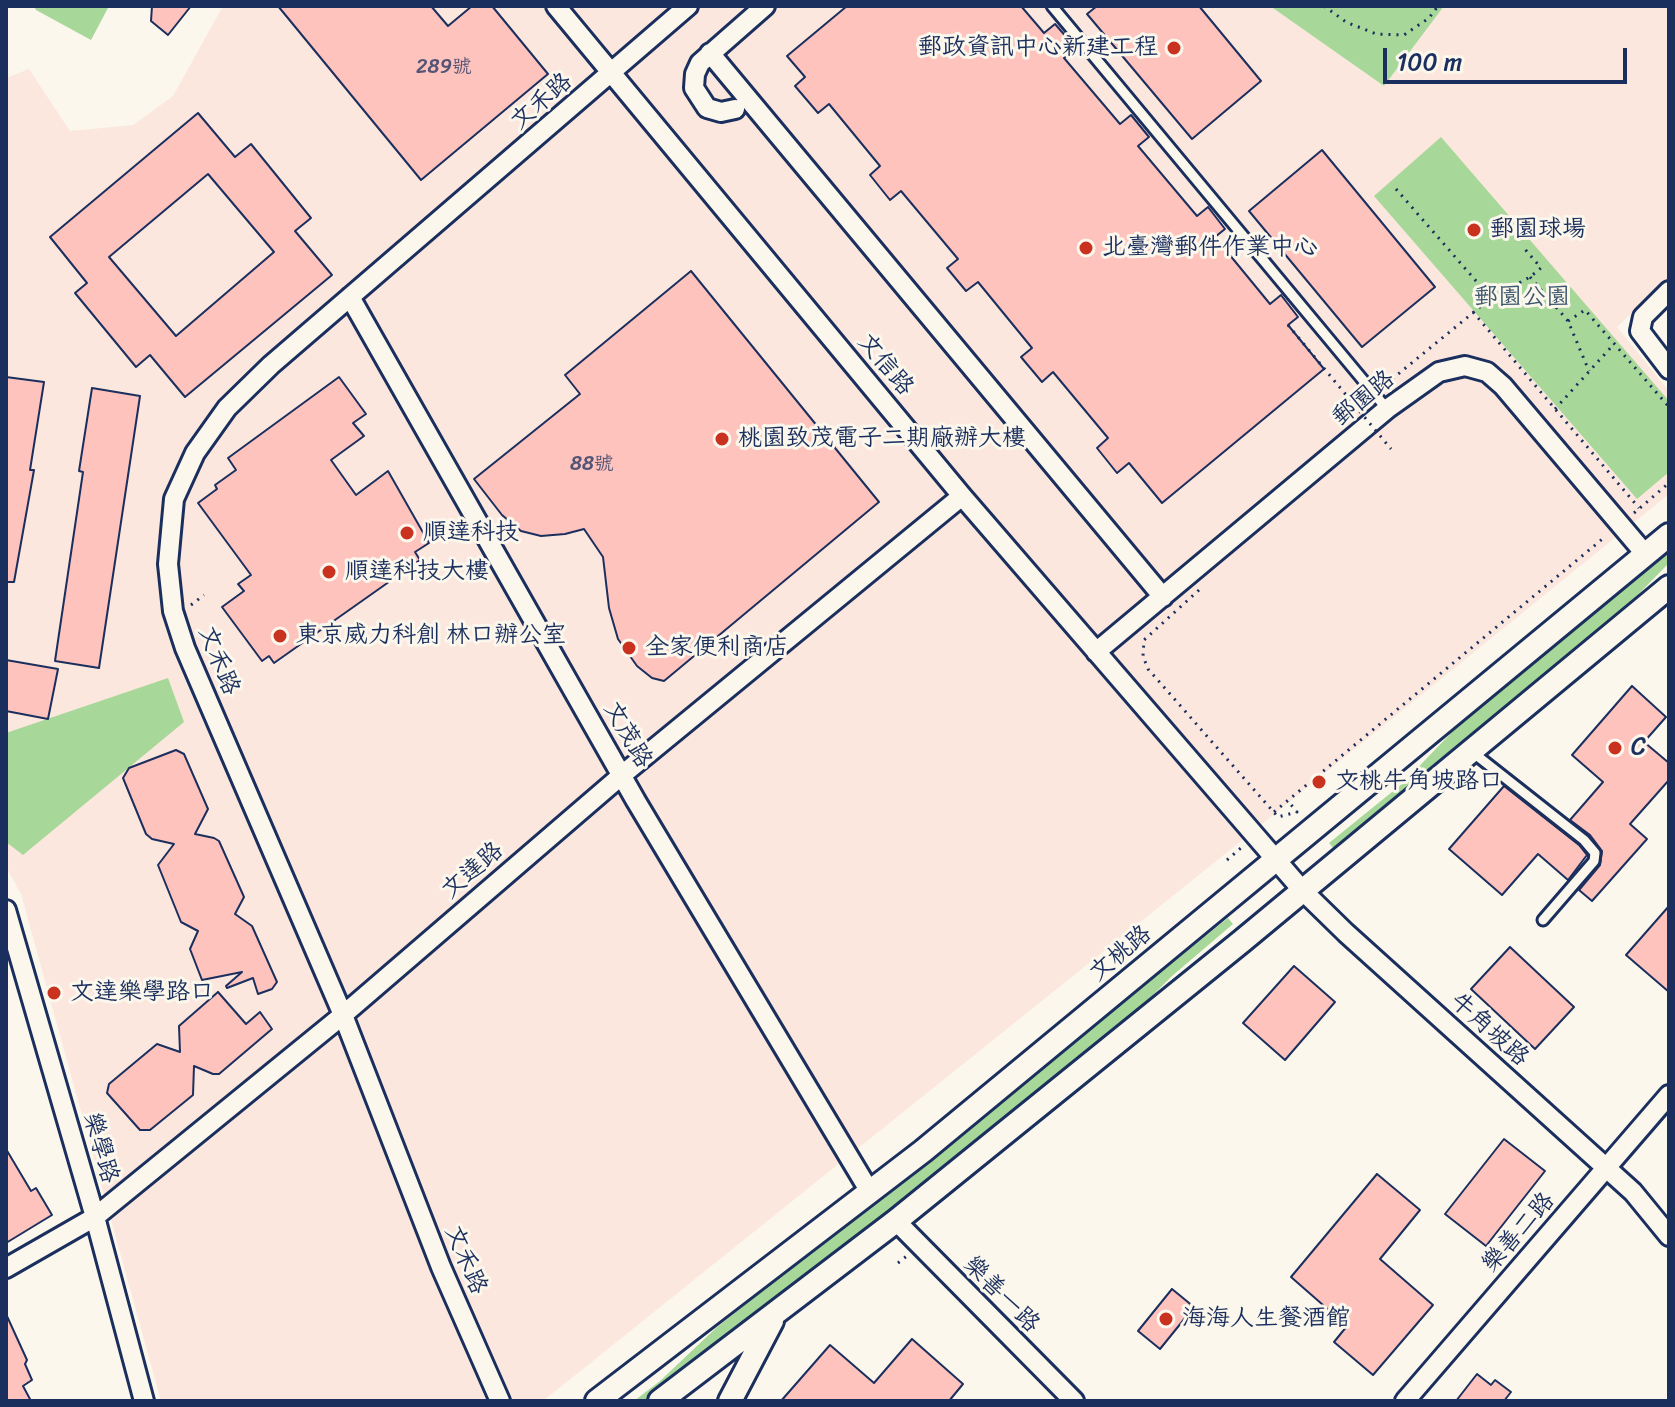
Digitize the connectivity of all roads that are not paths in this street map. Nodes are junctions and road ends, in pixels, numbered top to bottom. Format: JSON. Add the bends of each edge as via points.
{"nodes":[{"id":1,"x":556,"y":6,"type":"edge"},
{"id":2,"x":688,"y":6,"type":"edge"},
{"id":3,"x":765,"y":6,"type":"edge"},
{"id":4,"x":1052,"y":6,"type":"edge"},
{"id":5,"x":710,"y":53,"type":"junction"},
{"id":6,"x":612,"y":73,"type":"junction"},
{"id":7,"x":735,"y":109,"type":"dead end"},
{"id":8,"x":1669,"y":291,"type":"edge"},
{"id":9,"x":350,"y":297,"type":"junction"},
{"id":10,"x":1669,"y":369,"type":"edge"},
{"id":11,"x":1389,"y":418,"type":"junction"},
{"id":12,"x":962,"y":496,"type":"junction"},
{"id":13,"x":1669,"y":535,"type":"edge"},
{"id":14,"x":1646,"y":555,"type":"junction"},
{"id":15,"x":1669,"y":587,"type":"edge"},
{"id":16,"x":1163,"y":597,"type":"junction"},
{"id":17,"x":1096,"y":652,"type":"junction"},
{"id":18,"x":1471,"y":751,"type":"junction"},
{"id":19,"x":622,"y":775,"type":"junction"},
{"id":20,"x":1276,"y":860,"type":"junction"},
{"id":21,"x":1303,"y":891,"type":"junction"},
{"id":22,"x":6,"y":910,"type":"edge"},
{"id":23,"x":1543,"y":920,"type":"dead end"},
{"id":24,"x":343,"y":1015,"type":"junction"},
{"id":25,"x":1669,"y":1095,"type":"edge"},
{"id":26,"x":1607,"y":1169,"type":"junction"},
{"id":27,"x":870,"y":1192,"type":"junction"},
{"id":28,"x":95,"y":1217,"type":"junction"},
{"id":29,"x":896,"y":1221,"type":"junction"},
{"id":30,"x":1669,"y":1236,"type":"edge"},
{"id":31,"x":6,"y":1268,"type":"edge"},
{"id":32,"x":777,"y":1312,"type":"junction"},
{"id":33,"x":144,"y":1401,"type":"edge"},
{"id":34,"x":500,"y":1401,"type":"edge"},
{"id":35,"x":597,"y":1401,"type":"edge"},
{"id":36,"x":660,"y":1401,"type":"edge"},
{"id":37,"x":730,"y":1401,"type":"edge"},
{"id":38,"x":1074,"y":1401,"type":"edge"},
{"id":39,"x":1405,"y":1401,"type":"edge"}],
"edges":[{"from":1,"to":6,"type":"street","name":"文信路"},
{"from":2,"to":6,"type":"street","name":"文禾路"},
{"from":3,"to":5,"type":"street"},
{"from":4,"to":11,"type":"lane"},
{"from":5,"to":7,"type":"street","via":[[695,74],[699,100],[721,112]]},
{"from":5,"to":16,"type":"street"},
{"from":6,"to":9,"type":"street","name":"文禾路"},
{"from":6,"to":12,"type":"street","name":"文信路"},
{"from":8,"to":10,"type":"street","via":[[1643,317],[1640,331]]},
{"from":9,"to":19,"type":"street","name":"文茂路"},
{"from":9,"to":24,"type":"street","name":"文禾路","via":[[227,408],[195,453],[174,499],[168,564],[173,611],[185,648]]},
{"from":11,"to":14,"type":"street","name":"郵園路","via":[[1439,372],[1465,366],[1487,372]]},
{"from":11,"to":16,"type":"street","name":"郵園路"},
{"from":12,"to":17,"type":"street","name":"文信路"},
{"from":12,"to":19,"type":"street","name":"文達路"},
{"from":13,"to":14,"type":"street","name":"文桃路"},
{"from":14,"to":20,"type":"street","name":"文桃路"},
{"from":15,"to":18,"type":"street"},
{"from":16,"to":17,"type":"street","name":"郵園路"},
{"from":17,"to":20,"type":"street","name":"文信路"},
{"from":18,"to":21,"type":"street"},
{"from":18,"to":23,"type":"lane","via":[[1595,853],[1594,861]]},
{"from":19,"to":24,"type":"street","name":"文達路"},
{"from":19,"to":27,"type":"street","name":"文茂路"},
{"from":20,"to":21,"type":"street","name":"牛角坡路"},
{"from":20,"to":27,"type":"street","name":"文桃路"},
{"from":21,"to":26,"type":"street","name":"牛角坡路"},
{"from":21,"to":29,"type":"street"},
{"from":22,"to":28,"type":"street","name":"樂學路"},
{"from":24,"to":28,"type":"street","name":"文達路"},
{"from":24,"to":34,"type":"street","name":"文禾路","via":[[441,1267]]},
{"from":25,"to":26,"type":"street","name":"樂善二路"},
{"from":26,"to":30,"type":"street","name":"牛角坡路"},
{"from":26,"to":39,"type":"street","name":"樂善二路"},
{"from":27,"to":35,"type":"street","name":"文桃路"},
{"from":28,"to":31,"type":"street","name":"文達路"},
{"from":28,"to":33,"type":"street","name":"樂學路"},
{"from":29,"to":32,"type":"street"},
{"from":29,"to":38,"type":"street","name":"樂善一路"},
{"from":32,"to":36,"type":"street"},
{"from":32,"to":37,"type":"street"}]}
